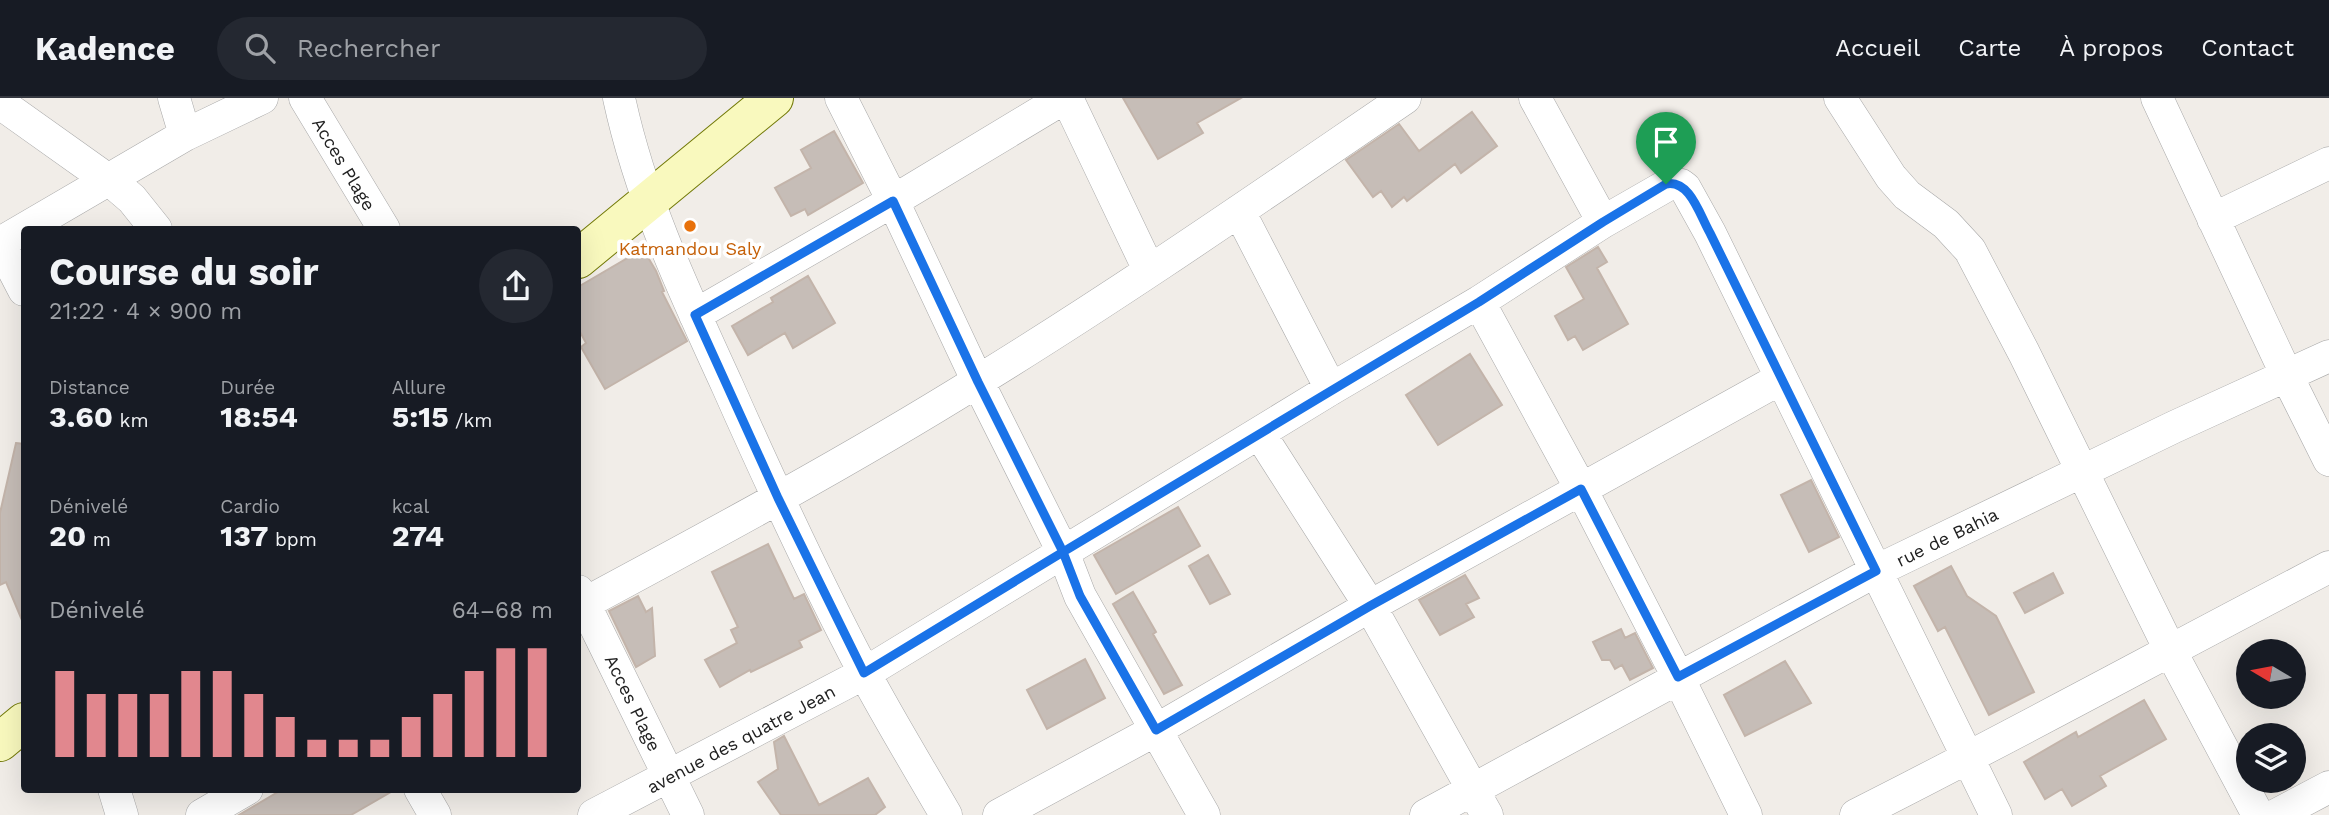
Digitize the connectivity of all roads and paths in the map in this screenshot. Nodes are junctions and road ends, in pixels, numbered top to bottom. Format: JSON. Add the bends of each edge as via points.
{"nodes":[{"id":1,"x":174,"y":98,"type":"edge"},
{"id":2,"x":262,"y":98,"type":"edge"},
{"id":3,"x":305,"y":98,"type":"edge"},
{"id":4,"x":619,"y":98,"type":"edge"},
{"id":5,"x":774,"y":98,"type":"edge"},
{"id":6,"x":841,"y":98,"type":"edge"},
{"id":7,"x":1066,"y":98,"type":"edge"},
{"id":8,"x":1405,"y":98,"type":"edge"},
{"id":9,"x":1535,"y":98,"type":"edge"},
{"id":10,"x":1840,"y":98,"type":"edge"},
{"id":11,"x":2157,"y":98,"type":"edge"},
{"id":12,"x":0,"y":103,"type":"edge"},
{"id":13,"x":184,"y":135,"type":"junction"},
{"id":14,"x":2329,"y":163,"type":"edge"},
{"id":15,"x":108,"y":179,"type":"junction"},
{"id":16,"x":893,"y":201,"type":"junction"},
{"id":17,"x":648,"y":204,"type":"junction"},
{"id":18,"x":1239,"y":211,"type":"junction"},
{"id":19,"x":2213,"y":219,"type":"junction"},
{"id":20,"x":1603,"y":222,"type":"junction"},
{"id":21,"x":29,"y":226,"type":"edge"},
{"id":22,"x":154,"y":226,"type":"edge"},
{"id":23,"x":382,"y":226,"type":"edge"},
{"id":24,"x":21,"y":231,"type":"edge"},
{"id":25,"x":0,"y":243,"type":"edge"},
{"id":26,"x":581,"y":257,"type":"edge"},
{"id":27,"x":1150,"y":270,"type":"junction"},
{"id":28,"x":21,"y":284,"type":"edge"},
{"id":29,"x":1479,"y":302,"type":"junction"},
{"id":30,"x":695,"y":315,"type":"junction"},
{"id":31,"x":2329,"y":356,"type":"edge"},
{"id":32,"x":2287,"y":376,"type":"junction"},
{"id":33,"x":1780,"y":379,"type":"junction"},
{"id":34,"x":978,"y":382,"type":"junction"},
{"id":35,"x":1331,"y":389,"type":"junction"},
{"id":36,"x":1260,"y":434,"type":"junction"},
{"id":37,"x":2329,"y":460,"type":"edge"},
{"id":38,"x":2081,"y":471,"type":"junction"},
{"id":39,"x":1581,"y":489,"type":"junction"},
{"id":40,"x":778,"y":498,"type":"junction"},
{"id":41,"x":1063,"y":552,"type":"junction"},
{"id":42,"x":2329,"y":568,"type":"edge"},
{"id":43,"x":1876,"y":571,"type":"junction"},
{"id":44,"x":581,"y":599,"type":"edge"},
{"id":45,"x":581,"y":602,"type":"edge"},
{"id":46,"x":1370,"y":606,"type":"junction"},
{"id":47,"x":2169,"y":650,"type":"junction"},
{"id":48,"x":864,"y":673,"type":"junction"},
{"id":49,"x":1678,"y":677,"type":"junction"},
{"id":50,"x":21,"y":724,"type":"edge"},
{"id":51,"x":1156,"y":730,"type":"junction"},
{"id":52,"x":0,"y":742,"type":"edge"},
{"id":53,"x":1967,"y":759,"type":"junction"},
{"id":54,"x":669,"y":777,"type":"junction"},
{"id":55,"x":2329,"y":787,"type":"edge"},
{"id":56,"x":115,"y":793,"type":"edge"},
{"id":57,"x":240,"y":793,"type":"edge"},
{"id":58,"x":422,"y":793,"type":"edge"},
{"id":59,"x":1481,"y":803,"type":"edge"},
{"id":60,"x":122,"y":815,"type":"edge"},
{"id":61,"x":202,"y":815,"type":"edge"},
{"id":62,"x":435,"y":815,"type":"edge"},
{"id":63,"x":594,"y":815,"type":"edge"},
{"id":64,"x":688,"y":815,"type":"edge"},
{"id":65,"x":946,"y":815,"type":"edge"},
{"id":66,"x":999,"y":815,"type":"edge"},
{"id":67,"x":1204,"y":815,"type":"edge"},
{"id":68,"x":1426,"y":815,"type":"edge"},
{"id":69,"x":1746,"y":815,"type":"edge"},
{"id":70,"x":1856,"y":815,"type":"edge"},
{"id":71,"x":1996,"y":815,"type":"edge"},
{"id":72,"x":2258,"y":815,"type":"edge"},
{"id":73,"x":2276,"y":815,"type":"edge"}],
"edges":[{"from":1,"to":13,"type":"street"},
{"from":2,"to":13,"type":"street"},
{"from":3,"to":23,"type":"street","name":"Acces Plage"},
{"from":4,"to":17,"type":"street"},
{"from":5,"to":17,"type":"main road"},
{"from":6,"to":16,"type":"street"},
{"from":7,"to":16,"type":"street"},
{"from":7,"to":27,"type":"street"},
{"from":8,"to":18,"type":"street"},
{"from":9,"to":20,"type":"street"},
{"from":10,"to":38,"type":"street","via":[[1891,177],[1970,250]]},
{"from":11,"to":19,"type":"street"},
{"from":12,"to":15,"type":"street"},
{"from":13,"to":15,"type":"street"},
{"from":14,"to":19,"type":"street"},
{"from":15,"to":21,"type":"street"},
{"from":15,"to":22,"type":"street"},
{"from":16,"to":30,"type":"street"},
{"from":16,"to":34,"type":"street"},
{"from":17,"to":26,"type":"main road"},
{"from":17,"to":30,"type":"street"},
{"from":18,"to":27,"type":"street"},
{"from":18,"to":35,"type":"street"},
{"from":19,"to":32,"type":"street"},
{"from":20,"to":29,"type":"street","name":"avenue des quatre Jean"},
{"from":20,"to":33,"type":"street","name":"avenue des quatre Jean","via":[[1666,184],[1685,188]]},
{"from":24,"to":25,"type":"street"},
{"from":25,"to":28,"type":"street"},
{"from":27,"to":34,"type":"street"},
{"from":29,"to":35,"type":"street","name":"avenue des quatre Jean"},
{"from":29,"to":39,"type":"street"},
{"from":30,"to":40,"type":"street"},
{"from":31,"to":32,"type":"street","name":"rue de Bahia"},
{"from":32,"to":37,"type":"street"},
{"from":32,"to":38,"type":"street","name":"rue de Bahia"},
{"from":33,"to":39,"type":"street"},
{"from":33,"to":43,"type":"street"},
{"from":34,"to":40,"type":"street"},
{"from":34,"to":41,"type":"street"},
{"from":35,"to":36,"type":"street","name":"avenue des quatre Jean"},
{"from":36,"to":41,"type":"street","name":"avenue des quatre Jean"},
{"from":36,"to":46,"type":"street"},
{"from":38,"to":43,"type":"street","name":"rue de Bahia"},
{"from":38,"to":47,"type":"street"},
{"from":39,"to":46,"type":"street"},
{"from":39,"to":49,"type":"street"},
{"from":40,"to":44,"type":"street"},
{"from":40,"to":48,"type":"street"},
{"from":41,"to":48,"type":"street","name":"avenue des quatre Jean"},
{"from":41,"to":51,"type":"street","via":[[1080,596]]},
{"from":42,"to":47,"type":"street"},
{"from":43,"to":49,"type":"street","name":"rue de Bahia"},
{"from":43,"to":53,"type":"street"},
{"from":45,"to":54,"type":"street","name":"Acces Plage"},
{"from":46,"to":51,"type":"street"},
{"from":46,"to":59,"type":"street"},
{"from":47,"to":53,"type":"street"},
{"from":47,"to":72,"type":"street"},
{"from":48,"to":54,"type":"street","name":"avenue des quatre Jean"},
{"from":48,"to":65,"type":"street"},
{"from":49,"to":59,"type":"street","name":"rue de Bahia"},
{"from":49,"to":69,"type":"street"},
{"from":50,"to":52,"type":"main road"},
{"from":51,"to":66,"type":"street"},
{"from":51,"to":67,"type":"street"},
{"from":53,"to":70,"type":"street"},
{"from":53,"to":71,"type":"street"},
{"from":54,"to":63,"type":"street","name":"avenue des quatre Jean"},
{"from":54,"to":64,"type":"street","name":"Acces Plage"},
{"from":55,"to":73,"type":"street"},
{"from":56,"to":60,"type":"street"},
{"from":57,"to":61,"type":"street"},
{"from":58,"to":62,"type":"street"},
{"from":59,"to":68,"type":"street","name":"rue de Bahia"}]}
